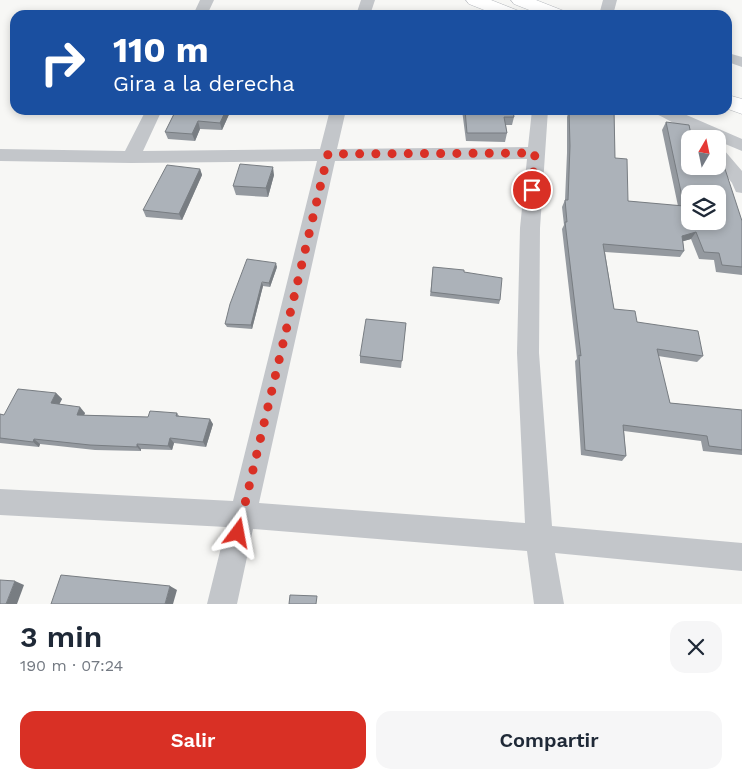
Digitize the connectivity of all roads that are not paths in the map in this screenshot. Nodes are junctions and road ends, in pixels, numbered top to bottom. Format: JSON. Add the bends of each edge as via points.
{"nodes":[{"id":1,"x":475,"y":0,"type":"edge"},
{"id":2,"x":520,"y":0,"type":"edge"},
{"id":3,"x":500,"y":10,"type":"edge"},
{"id":4,"x":545,"y":10,"type":"edge"},
{"id":5,"x":152,"y":115,"type":"edge"},
{"id":6,"x":337,"y":115,"type":"edge"},
{"id":7,"x":539,"y":115,"type":"edge"},
{"id":8,"x":670,"y":115,"type":"edge"},
{"id":9,"x":695,"y":130,"type":"edge"},
{"id":10,"x":726,"y":140,"type":"edge"},
{"id":11,"x":742,"y":145,"type":"edge"},
{"id":12,"x":535,"y":153,"type":"junction"},
{"id":13,"x":0,"y":154,"type":"edge"},
{"id":14,"x":328,"y":154,"type":"junction"},
{"id":15,"x":131,"y":157,"type":"junction"},
{"id":16,"x":726,"y":164,"type":"edge"},
{"id":17,"x":742,"y":187,"type":"edge"},
{"id":18,"x":0,"y":502,"type":"edge"},
{"id":19,"x":243,"y":515,"type":"junction"},
{"id":20,"x":539,"y":538,"type":"junction"},
{"id":21,"x":742,"y":557,"type":"edge"},
{"id":22,"x":222,"y":604,"type":"edge"},
{"id":23,"x":549,"y":604,"type":"edge"}],
"edges":[{"from":1,"to":3,"type":"main road"},
{"from":2,"to":4,"type":"main road"},
{"from":5,"to":15,"type":"street"},
{"from":6,"to":14,"type":"street"},
{"from":7,"to":12,"type":"street"},
{"from":8,"to":9,"type":"street"},
{"from":10,"to":11,"type":"street"},
{"from":12,"to":14,"type":"street"},
{"from":12,"to":20,"type":"street","via":[[528,353]]},
{"from":13,"to":15,"type":"street"},
{"from":14,"to":15,"type":"street"},
{"from":14,"to":19,"type":"street"},
{"from":16,"to":17,"type":"street"},
{"from":18,"to":19,"type":"street"},
{"from":19,"to":20,"type":"street"},
{"from":19,"to":22,"type":"street"},
{"from":20,"to":21,"type":"street"},
{"from":20,"to":23,"type":"street"}]}
